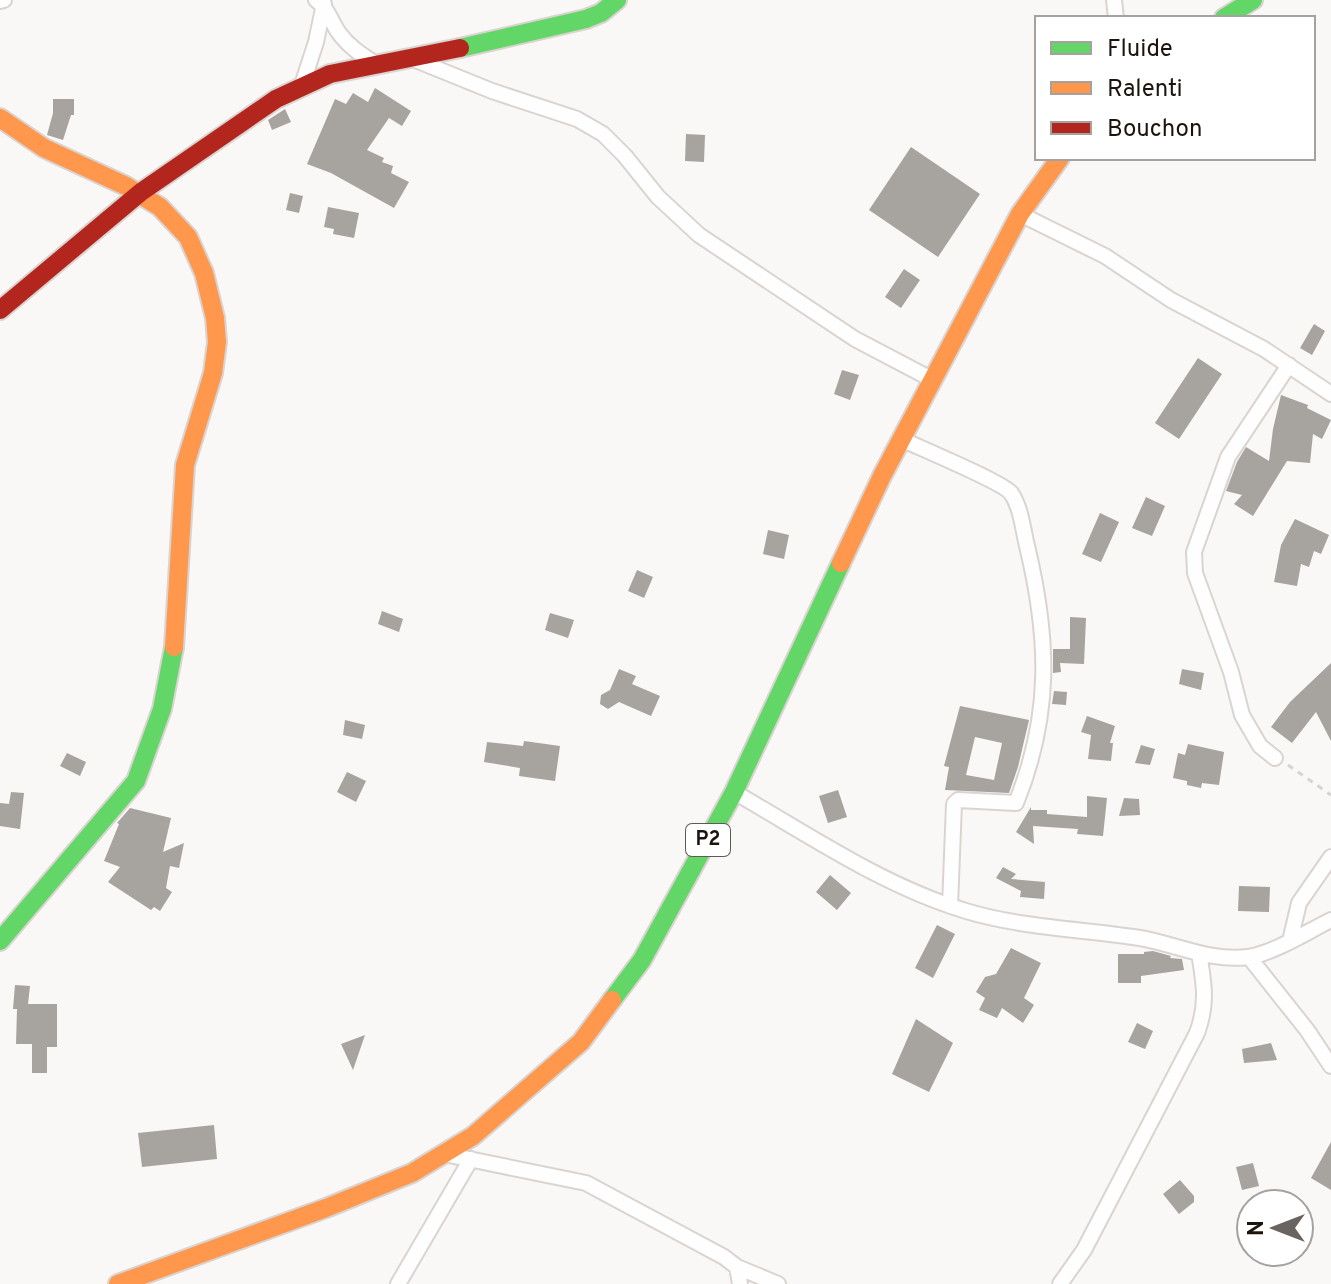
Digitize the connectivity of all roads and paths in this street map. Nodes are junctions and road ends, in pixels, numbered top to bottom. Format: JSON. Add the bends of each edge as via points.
{"nodes":[{"id":1,"x":617,"y":0,"type":"edge"},
{"id":2,"x":1253,"y":0,"type":"edge"},
{"id":3,"x":321,"y":2,"type":"edge"},
{"id":4,"x":1227,"y":16,"type":"edge"},
{"id":5,"x":409,"y":58,"type":"junction"},
{"id":6,"x":376,"y":64,"type":"junction"},
{"id":7,"x":302,"y":85,"type":"junction"},
{"id":8,"x":0,"y":118,"type":"edge"},
{"id":9,"x":1059,"y":160,"type":"edge"},
{"id":10,"x":141,"y":192,"type":"junction"},
{"id":11,"x":1020,"y":214,"type":"junction"},
{"id":12,"x":0,"y":310,"type":"edge"},
{"id":13,"x":1289,"y":365,"type":"junction"},
{"id":14,"x":933,"y":380,"type":"junction"},
{"id":15,"x":1331,"y":394,"type":"edge"},
{"id":16,"x":901,"y":439,"type":"junction"},
{"id":17,"x":1275,"y":758,"type":"joint"},
{"id":18,"x":734,"y":792,"type":"junction"},
{"id":19,"x":1331,"y":795,"type":"edge"},
{"id":20,"x":1331,"y":857,"type":"edge"},
{"id":21,"x":950,"y":906,"type":"junction"},
{"id":22,"x":1331,"y":920,"type":"edge"},
{"id":23,"x":0,"y":941,"type":"edge"},
{"id":24,"x":1290,"y":941,"type":"junction"},
{"id":25,"x":1199,"y":953,"type":"junction"},
{"id":26,"x":1249,"y":957,"type":"junction"},
{"id":27,"x":1331,"y":1066,"type":"edge"},
{"id":28,"x":444,"y":1154,"type":"junction"},
{"id":29,"x":471,"y":1159,"type":"junction"},
{"id":30,"x":737,"y":1267,"type":"junction"},
{"id":31,"x":118,"y":1284,"type":"edge"},
{"id":32,"x":398,"y":1284,"type":"edge"},
{"id":33,"x":740,"y":1284,"type":"edge"},
{"id":34,"x":778,"y":1284,"type":"edge"},
{"id":35,"x":1060,"y":1284,"type":"edge"}],
"edges":[{"from":1,"to":5,"type":"street","via":[[586,19]]},
{"from":2,"to":4,"type":"street"},
{"from":3,"to":6,"type":"street","via":[[350,46]]},
{"from":3,"to":7,"type":"street","via":[[316,42]]},
{"from":5,"to":6,"type":"street"},
{"from":5,"to":14,"type":"street","via":[[577,119],[603,134],[699,235],[855,339]]},
{"from":6,"to":7,"type":"street"},
{"from":7,"to":10,"type":"street"},
{"from":8,"to":10,"type":"street","via":[[48,151]]},
{"from":9,"to":11,"type":"street","number":"P2"},
{"from":10,"to":12,"type":"street"},
{"from":10,"to":23,"type":"street","via":[[189,239],[217,327],[214,362],[180,501],[171,667],[136,781]]},
{"from":11,"to":13,"type":"street","via":[[1105,256],[1171,300]]},
{"from":11,"to":14,"type":"street","number":"P2"},
{"from":13,"to":15,"type":"street"},
{"from":13,"to":17,"type":"street","via":[[1228,457],[1194,552],[1195,573],[1242,715],[1260,746]]},
{"from":14,"to":16,"type":"street","number":"P2"},
{"from":16,"to":18,"type":"street","number":"P2"},
{"from":16,"to":21,"type":"street","via":[[1012,495],[1041,611],[1042,712],[1030,766],[1016,803],[954,804]]},
{"from":17,"to":19,"type":"path"},
{"from":18,"to":21,"type":"street","via":[[888,880]]},
{"from":18,"to":28,"type":"street","number":"P2","via":[[642,960],[581,1042],[485,1126]]},
{"from":20,"to":24,"type":"street","via":[[1299,903]]},
{"from":21,"to":25,"type":"street"},
{"from":22,"to":24,"type":"street"},
{"from":24,"to":26,"type":"street"},
{"from":25,"to":26,"type":"street"},
{"from":25,"to":35,"type":"street","via":[[1205,994],[1197,1033],[1084,1250]]},
{"from":26,"to":27,"type":"street"},
{"from":28,"to":29,"type":"street"},
{"from":28,"to":31,"type":"street","number":"P2","via":[[326,1208]]},
{"from":29,"to":30,"type":"street","via":[[586,1183]]},
{"from":29,"to":32,"type":"street"},
{"from":30,"to":33,"type":"street"},
{"from":30,"to":34,"type":"street"}]}
